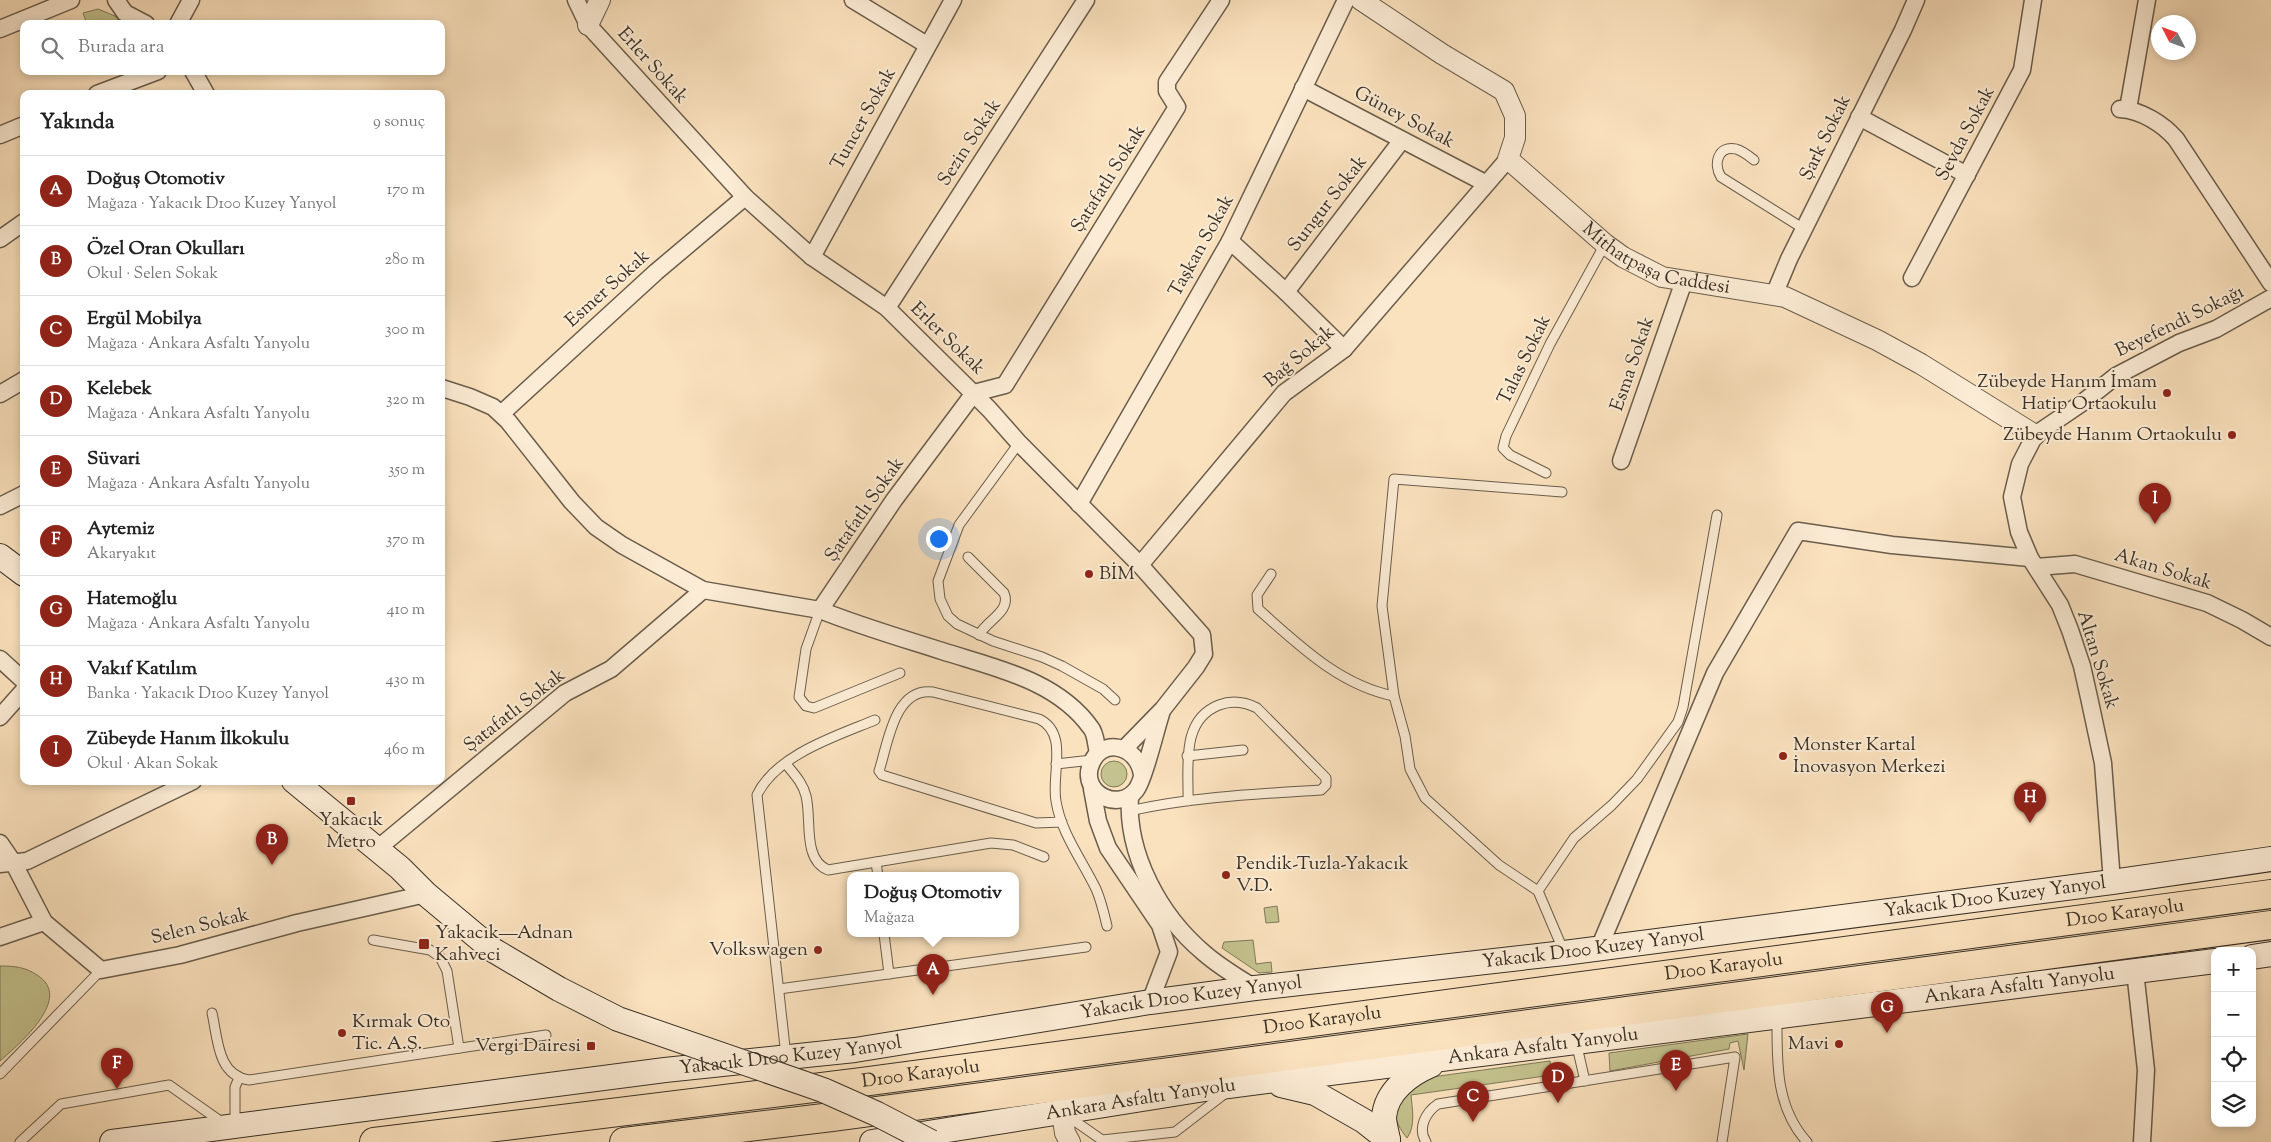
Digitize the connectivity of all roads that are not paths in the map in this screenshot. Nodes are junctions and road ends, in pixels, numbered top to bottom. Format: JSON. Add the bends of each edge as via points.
{"nodes":[{"id":1,"x":71,"y":0,"type":"edge"},
{"id":2,"x":116,"y":0,"type":"edge"},
{"id":3,"x":191,"y":0,"type":"edge"},
{"id":4,"x":576,"y":0,"type":"edge"},
{"id":5,"x":600,"y":0,"type":"edge"},
{"id":6,"x":853,"y":0,"type":"edge"},
{"id":7,"x":953,"y":0,"type":"edge"},
{"id":8,"x":1086,"y":0,"type":"edge"},
{"id":9,"x":1221,"y":0,"type":"edge"},
{"id":10,"x":1346,"y":0,"type":"edge"},
{"id":11,"x":1361,"y":0,"type":"edge"},
{"id":12,"x":1916,"y":0,"type":"edge"},
{"id":13,"x":2033,"y":0,"type":"edge"},
{"id":14,"x":2147,"y":0,"type":"edge"},
{"id":15,"x":22,"y":20,"type":"edge"},
{"id":16,"x":138,"y":20,"type":"edge"},
{"id":17,"x":180,"y":20,"type":"edge"},
{"id":18,"x":20,"y":21,"type":"edge"},
{"id":19,"x":588,"y":25,"type":"junction"},
{"id":20,"x":0,"y":29,"type":"edge"},
{"id":21,"x":927,"y":45,"type":"junction"},
{"id":22,"x":147,"y":75,"type":"edge"},
{"id":23,"x":195,"y":75,"type":"edge"},
{"id":24,"x":1303,"y":88,"type":"junction"},
{"id":25,"x":108,"y":90,"type":"edge"},
{"id":26,"x":204,"y":90,"type":"edge"},
{"id":27,"x":1858,"y":118,"type":"junction"},
{"id":28,"x":20,"y":126,"type":"edge"},
{"id":29,"x":0,"y":135,"type":"edge"},
{"id":30,"x":1402,"y":140,"type":"junction"},
{"id":31,"x":1508,"y":159,"type":"junction"},
{"id":32,"x":1754,"y":160,"type":"dead end"},
{"id":33,"x":1967,"y":175,"type":"junction"},
{"id":34,"x":1485,"y":183,"type":"junction"},
{"id":35,"x":745,"y":197,"type":"junction"},
{"id":36,"x":20,"y":225,"type":"edge"},
{"id":37,"x":1804,"y":229,"type":"junction"},
{"id":38,"x":0,"y":239,"type":"edge"},
{"id":39,"x":1230,"y":241,"type":"junction"},
{"id":40,"x":1605,"y":244,"type":"junction"},
{"id":41,"x":812,"y":257,"type":"junction"},
{"id":42,"x":1912,"y":278,"type":"dead end"},
{"id":43,"x":1684,"y":281,"type":"junction"},
{"id":44,"x":2271,"y":283,"type":"edge"},
{"id":45,"x":1286,"y":292,"type":"junction"},
{"id":46,"x":1774,"y":295,"type":"junction"},
{"id":47,"x":2271,"y":298,"type":"edge"},
{"id":48,"x":887,"y":308,"type":"junction"},
{"id":49,"x":1344,"y":349,"type":"junction"},
{"id":50,"x":20,"y":382,"type":"edge"},
{"id":51,"x":445,"y":389,"type":"edge"},
{"id":52,"x":974,"y":393,"type":"junction"},
{"id":53,"x":0,"y":394,"type":"edge"},
{"id":54,"x":501,"y":414,"type":"junction"},
{"id":55,"x":2035,"y":435,"type":"junction"},
{"id":56,"x":1019,"y":443,"type":"junction"},
{"id":57,"x":1621,"y":461,"type":"dead end"},
{"id":58,"x":1546,"y":473,"type":"dead end"},
{"id":59,"x":1562,"y":492,"type":"dead end"},
{"id":60,"x":20,"y":496,"type":"edge"},
{"id":61,"x":1079,"y":504,"type":"junction"},
{"id":62,"x":0,"y":506,"type":"edge"},
{"id":63,"x":1717,"y":515,"type":"dead end"},
{"id":64,"x":0,"y":556,"type":"edge"},
{"id":65,"x":968,"y":557,"type":"dead end"},
{"id":66,"x":2033,"y":562,"type":"junction"},
{"id":67,"x":1140,"y":565,"type":"junction"},
{"id":68,"x":20,"y":571,"type":"edge"},
{"id":69,"x":1271,"y":574,"type":"dead end"},
{"id":70,"x":703,"y":590,"type":"junction"},
{"id":71,"x":820,"y":610,"type":"junction"},
{"id":72,"x":979,"y":635,"type":"junction"},
{"id":73,"x":2271,"y":637,"type":"edge"},
{"id":74,"x":0,"y":660,"type":"edge"},
{"id":75,"x":900,"y":673,"type":"dead end"},
{"id":76,"x":20,"y":678,"type":"edge"},
{"id":77,"x":20,"y":694,"type":"edge"},
{"id":78,"x":1394,"y":696,"type":"junction"},
{"id":79,"x":1115,"y":700,"type":"dead end"},
{"id":80,"x":1162,"y":710,"type":"junction"},
{"id":81,"x":0,"y":717,"type":"edge"},
{"id":82,"x":874,"y":720,"type":"dead end"},
{"id":83,"x":1124,"y":749,"type":"junction"},
{"id":84,"x":1243,"y":750,"type":"dead end"},
{"id":85,"x":1188,"y":756,"type":"junction"},
{"id":86,"x":1095,"y":757,"type":"junction"},
{"id":87,"x":786,"y":764,"type":"junction"},
{"id":88,"x":1056,"y":764,"type":"junction"},
{"id":89,"x":1142,"y":775,"type":"junction"},
{"id":90,"x":185,"y":785,"type":"edge"},
{"id":91,"x":299,"y":785,"type":"edge"},
{"id":92,"x":1092,"y":789,"type":"junction"},
{"id":93,"x":1188,"y":801,"type":"junction"},
{"id":94,"x":1130,"y":803,"type":"junction"},
{"id":95,"x":1062,"y":822,"type":"junction"},
{"id":96,"x":0,"y":843,"type":"edge"},
{"id":97,"x":377,"y":849,"type":"junction"},
{"id":98,"x":1044,"y":857,"type":"dead end"},
{"id":99,"x":2271,"y":859,"type":"edge"},
{"id":100,"x":876,"y":862,"type":"junction"},
{"id":101,"x":6,"y":863,"type":"edge"},
{"id":102,"x":877,"y":872,"type":"edge"},
{"id":103,"x":2112,"y":882,"type":"junction"},
{"id":104,"x":1538,"y":891,"type":"junction"},
{"id":105,"x":426,"y":894,"type":"junction"},
{"id":106,"x":2271,"y":894,"type":"edge"},
{"id":107,"x":44,"y":922,"type":"junction"},
{"id":108,"x":2271,"y":925,"type":"edge"},
{"id":109,"x":1107,"y":926,"type":"dead end"},
{"id":110,"x":0,"y":937,"type":"edge"},
{"id":111,"x":884,"y":937,"type":"edge"},
{"id":112,"x":373,"y":940,"type":"dead end"},
{"id":113,"x":1086,"y":947,"type":"dead end"},
{"id":114,"x":1599,"y":948,"type":"junction"},
{"id":115,"x":1564,"y":953,"type":"junction"},
{"id":116,"x":2271,"y":954,"type":"edge"},
{"id":117,"x":2256,"y":956,"type":"edge"},
{"id":118,"x":2211,"y":962,"type":"edge"},
{"id":119,"x":101,"y":970,"type":"junction"},
{"id":120,"x":2135,"y":971,"type":"junction"},
{"id":121,"x":889,"y":974,"type":"junction"},
{"id":122,"x":1255,"y":988,"type":"junction"},
{"id":123,"x":779,"y":989,"type":"junction"},
{"id":124,"x":1150,"y":1002,"type":"junction"},
{"id":125,"x":212,"y":1013,"type":"dead end"},
{"id":126,"x":1777,"y":1017,"type":"junction"},
{"id":127,"x":546,"y":1035,"type":"dead end"},
{"id":128,"x":1576,"y":1042,"type":"junction"},
{"id":129,"x":459,"y":1048,"type":"junction"},
{"id":130,"x":786,"y":1056,"type":"junction"},
{"id":131,"x":1444,"y":1059,"type":"junction"},
{"id":132,"x":0,"y":1074,"type":"edge"},
{"id":133,"x":238,"y":1078,"type":"junction"},
{"id":134,"x":1585,"y":1081,"type":"junction"},
{"id":135,"x":1264,"y":1082,"type":"junction"},
{"id":136,"x":1236,"y":1085,"type":"junction"},
{"id":137,"x":1062,"y":1112,"type":"junction"},
{"id":138,"x":232,"y":1127,"type":"junction"},
{"id":139,"x":1389,"y":1141,"type":"edge"},
{"id":140,"x":20,"y":1142,"type":"edge"},
{"id":141,"x":112,"y":1142,"type":"edge"},
{"id":142,"x":374,"y":1142,"type":"edge"},
{"id":143,"x":624,"y":1142,"type":"edge"},
{"id":144,"x":872,"y":1142,"type":"edge"},
{"id":145,"x":931,"y":1142,"type":"edge"},
{"id":146,"x":1070,"y":1142,"type":"edge"},
{"id":147,"x":1426,"y":1142,"type":"edge"},
{"id":148,"x":1722,"y":1142,"type":"edge"},
{"id":149,"x":1807,"y":1142,"type":"edge"},
{"id":150,"x":2142,"y":1142,"type":"edge"}],
"edges":[{"from":1,"to":15,"type":"street"},
{"from":2,"to":16,"type":"street","via":[[125,13]]},
{"from":3,"to":17,"type":"street"},
{"from":4,"to":19,"type":"street","name":"Erler Sokak"},
{"from":5,"to":19,"type":"street"},
{"from":6,"to":21,"type":"street"},
{"from":7,"to":21,"type":"street","name":"Tuncer Sokak"},
{"from":8,"to":48,"type":"street","name":"Sezin Sokak"},
{"from":9,"to":52,"type":"street","name":"Şatafatlı Sokak","via":[[1167,82],[1167,92],[1177,107],[1004,385]]},
{"from":10,"to":24,"type":"street","name":"Taşkan Sokak"},
{"from":11,"to":31,"type":"street","via":[[1504,91],[1515,116],[1514,138]]},
{"from":12,"to":27,"type":"street","name":"Şark Sokak"},
{"from":13,"to":33,"type":"street","name":"Sevda Sokak","via":[[2022,70]]},
{"from":14,"to":44,"type":"street","via":[[2124,109],[2166,128],[2176,139]]},
{"from":18,"to":20,"type":"street"},
{"from":19,"to":35,"type":"street","name":"Erler Sokak"},
{"from":21,"to":41,"type":"street","name":"Tuncer Sokak"},
{"from":22,"to":25,"type":"street"},
{"from":23,"to":26,"type":"street"},
{"from":24,"to":30,"type":"street","name":"Güney Sokak"},
{"from":24,"to":39,"type":"street","name":"Taşkan Sokak"},
{"from":27,"to":33,"type":"street"},
{"from":27,"to":37,"type":"street","name":"Şark Sokak"},
{"from":28,"to":29,"type":"street"},
{"from":30,"to":34,"type":"street","name":"Güney Sokak"},
{"from":30,"to":45,"type":"street","name":"Sungur Sokak"},
{"from":31,"to":34,"type":"street","name":"Bağ Sokak"},
{"from":31,"to":40,"type":"street","name":"Mithatpaşa Caddesi"},
{"from":32,"to":37,"type":"lane","via":[[1729,148],[1719,155],[1717,166],[1721,176]]},
{"from":33,"to":42,"type":"street","name":"Sevda Sokak"},
{"from":34,"to":49,"type":"street","name":"Bağ Sokak"},
{"from":35,"to":41,"type":"street","name":"Erler Sokak"},
{"from":35,"to":54,"type":"street","name":"Esmer Sokak","via":[[656,272]]},
{"from":36,"to":38,"type":"street"},
{"from":37,"to":46,"type":"street","name":"Şark Sokak"},
{"from":39,"to":45,"type":"street"},
{"from":39,"to":61,"type":"street","name":"Taşkan Sokak"},
{"from":40,"to":43,"type":"street","name":"Mithatpaşa Caddesi","via":[[1662,277]]},
{"from":40,"to":58,"type":"lane","name":"Talas Sokak","via":[[1550,344],[1506,436],[1503,448],[1510,455]]},
{"from":41,"to":48,"type":"street","name":"Erler Sokak"},
{"from":43,"to":46,"type":"street","name":"Mithatpaşa Caddesi"},
{"from":43,"to":57,"type":"street","name":"Esma Sokak"},
{"from":45,"to":49,"type":"street"},
{"from":46,"to":55,"type":"street","name":"Mithatpaşa Caddesi","via":[[1819,312],[1913,360]]},
{"from":47,"to":55,"type":"street","name":"Beyefendi Sokağı","via":[[2216,329],[2179,343],[2116,376]]},
{"from":48,"to":52,"type":"street","name":"Erler Sokak"},
{"from":49,"to":67,"type":"street","name":"Bağ Sokak","via":[[1284,393]]},
{"from":50,"to":53,"type":"street"},
{"from":51,"to":54,"type":"street","via":[[470,396]]},
{"from":52,"to":56,"type":"street","name":"Erler Sokak"},
{"from":52,"to":71,"type":"street","name":"Şatafatlı Sokak","via":[[894,500]]},
{"from":54,"to":70,"type":"street","via":[[596,527]]},
{"from":55,"to":66,"type":"street","name":"Altan Sokak","via":[[2020,464],[2012,497],[2019,532]]},
{"from":56,"to":61,"type":"street","name":"Erler Sokak"},
{"from":56,"to":72,"type":"lane","via":[[959,525],[938,581],[940,599],[948,616]]},
{"from":59,"to":78,"type":"lane","via":[[1394,478],[1382,606]]},
{"from":60,"to":62,"type":"street"},
{"from":61,"to":67,"type":"street","name":"Erler Sokak"},
{"from":63,"to":104,"type":"lane","via":[[1678,722],[1637,779],[1574,838]]},
{"from":64,"to":68,"type":"main road"},
{"from":65,"to":72,"type":"lane","via":[[1004,593],[1006,601],[1003,609]]},
{"from":66,"to":73,"type":"street","name":"Akan Sokak","via":[[2075,564],[2198,601]]},
{"from":66,"to":103,"type":"street","name":"Altan Sokak","via":[[2060,605],[2082,666],[2104,763]]},
{"from":66,"to":114,"type":"street","name":"Akan Sokak","via":[[1798,531],[1716,673]]},
{"from":67,"to":80,"type":"street","name":"Erler Sokak","via":[[1202,634],[1204,645],[1204,654],[1196,667]]},
{"from":69,"to":78,"type":"lane","via":[[1257,594],[1258,609],[1289,638],[1335,671],[1373,692]]},
{"from":70,"to":71,"type":"street"},
{"from":70,"to":97,"type":"street","name":"Şatafatlı Sokak","via":[[611,669],[565,693]]},
{"from":71,"to":75,"type":"lane","via":[[806,649],[799,697],[802,704],[814,708]]},
{"from":71,"to":86,"type":"street","via":[[1032,681],[1078,711],[1093,730]]},
{"from":72,"to":79,"type":"lane","via":[[1062,666]]},
{"from":74,"to":76,"type":"street"},
{"from":77,"to":81,"type":"street"},
{"from":78,"to":104,"type":"lane","via":[[1410,769],[1425,798],[1499,865]]},
{"from":80,"to":83,"type":"street","name":"Erler Sokak"},
{"from":80,"to":89,"type":"street"},
{"from":82,"to":87,"type":"lane","via":[[815,744]]},
{"from":83,"to":86,"type":"street","via":[[1106,749]]},
{"from":83,"to":89,"type":"street","via":[[1137,759]]},
{"from":84,"to":85,"type":"lane"},
{"from":85,"to":93,"type":"lane"},
{"from":85,"to":93,"type":"lane","via":[[1193,729],[1203,715],[1225,703],[1244,703],[1257,708],[1325,775],[1327,781],[1321,790]]},
{"from":86,"to":88,"type":"lane"},
{"from":86,"to":92,"type":"street","via":[[1089,778]]},
{"from":87,"to":100,"type":"lane","via":[[807,797],[812,851],[817,863],[828,870]]},
{"from":87,"to":123,"type":"lane","via":[[763,782],[757,795]]},
{"from":88,"to":95,"type":"lane","via":[[1055,800]]},
{"from":88,"to":95,"type":"lane","via":[[1054,734],[1044,722],[926,691],[912,695],[897,714],[879,771],[882,775],[1036,823]]},
{"from":89,"to":94,"type":"street"},
{"from":90,"to":101,"type":"street","via":[[26,861]]},
{"from":91,"to":97,"type":"main road"},
{"from":92,"to":94,"type":"street","via":[[1106,799]]},
{"from":92,"to":124,"type":"street","via":[[1098,821],[1108,848],[1160,925],[1169,952]]},
{"from":93,"to":94,"type":"lane","via":[[1156,805]]},
{"from":94,"to":122,"type":"street","via":[[1131,832],[1136,850],[1158,896],[1176,924],[1204,953]]},
{"from":95,"to":109,"type":"lane","via":[[1096,890]]},
{"from":96,"to":101,"type":"street"},
{"from":97,"to":105,"type":"main road"},
{"from":98,"to":100,"type":"lane","via":[[1013,845],[991,843]]},
{"from":99,"to":103,"type":"main road","name":"Yakacık D100 Kuzey Yanyol"},
{"from":100,"to":102,"type":"lane"},
{"from":101,"to":107,"type":"street"},
{"from":103,"to":114,"type":"main road","name":"Yakacık D100 Kuzey Yanyol"},
{"from":104,"to":115,"type":"lane"},
{"from":105,"to":119,"type":"street","name":"Selen Sokak"},
{"from":105,"to":145,"type":"main road","bridge":true,"via":[[493,950],[558,990],[638,1027],[830,1092]]},
{"from":106,"to":142,"type":"highway","name":"D100 Karayolu","via":[[872,1081]]},
{"from":107,"to":110,"type":"street"},
{"from":107,"to":119,"type":"street"},
{"from":108,"to":143,"type":"highway","name":"D100 Karayolu"},
{"from":111,"to":121,"type":"lane"},
{"from":112,"to":129,"type":"lane","via":[[430,950],[440,956],[447,971]]},
{"from":113,"to":121,"type":"lane"},
{"from":114,"to":115,"type":"main road","name":"Yakacık D100 Kuzey Yanyol"},
{"from":115,"to":122,"type":"main road","name":"Yakacık D100 Kuzey Yanyol"},
{"from":116,"to":117,"type":"main road"},
{"from":118,"to":120,"type":"main road","name":"Ankara Asfaltı Yanyolu"},
{"from":119,"to":132,"type":"lane"},
{"from":120,"to":126,"type":"main road","name":"Ankara Asfaltı Yanyolu"},
{"from":120,"to":150,"type":"street","via":[[2146,1070]]},
{"from":121,"to":123,"type":"lane"},
{"from":122,"to":124,"type":"main road","name":"Yakacık D100 Kuzey Yanyol"},
{"from":123,"to":130,"type":"lane"},
{"from":124,"to":130,"type":"main road","name":"Yakacık D100 Kuzey Yanyol","via":[[855,1050]]},
{"from":125,"to":133,"type":"lane","via":[[222,1062]]},
{"from":126,"to":128,"type":"main road","name":"Ankara Asfaltı Yanyolu"},
{"from":126,"to":149,"type":"lane","via":[[1777,1070],[1786,1111]]},
{"from":127,"to":129,"type":"lane"},
{"from":128,"to":131,"type":"main road","name":"Ankara Asfaltı Yanyolu"},
{"from":128,"to":134,"type":"lane"},
{"from":129,"to":133,"type":"lane","via":[[256,1080]]},
{"from":130,"to":138,"type":"main road","name":"Yakacık D100 Kuzey Yanyol"},
{"from":131,"to":135,"type":"main road","name":"Ankara Asfaltı Yanyolu"},
{"from":131,"to":139,"type":"main road","via":[[1414,1072],[1395,1090],[1384,1118]]},
{"from":133,"to":138,"type":"lane"},
{"from":134,"to":147,"type":"lane","via":[[1438,1104],[1429,1110],[1424,1122],[1422,1136]]},
{"from":134,"to":148,"type":"lane","via":[[1735,1057]]},
{"from":135,"to":136,"type":"main road","name":"Ankara Asfaltı Yanyolu"},
{"from":135,"to":139,"type":"main road","via":[[1315,1093],[1364,1121]]},
{"from":136,"to":137,"type":"main road","name":"Ankara Asfaltı Yanyolu"},
{"from":136,"to":137,"type":"lane","via":[[1176,1132],[1102,1140]]},
{"from":137,"to":144,"type":"main road","name":"Ankara Asfaltı Yanyolu"},
{"from":137,"to":146,"type":"street"},
{"from":138,"to":140,"type":"lane","via":[[169,1085],[60,1104]]},
{"from":138,"to":141,"type":"main road","name":"Yakacık D100 Kuzey Yanyol"}]}
